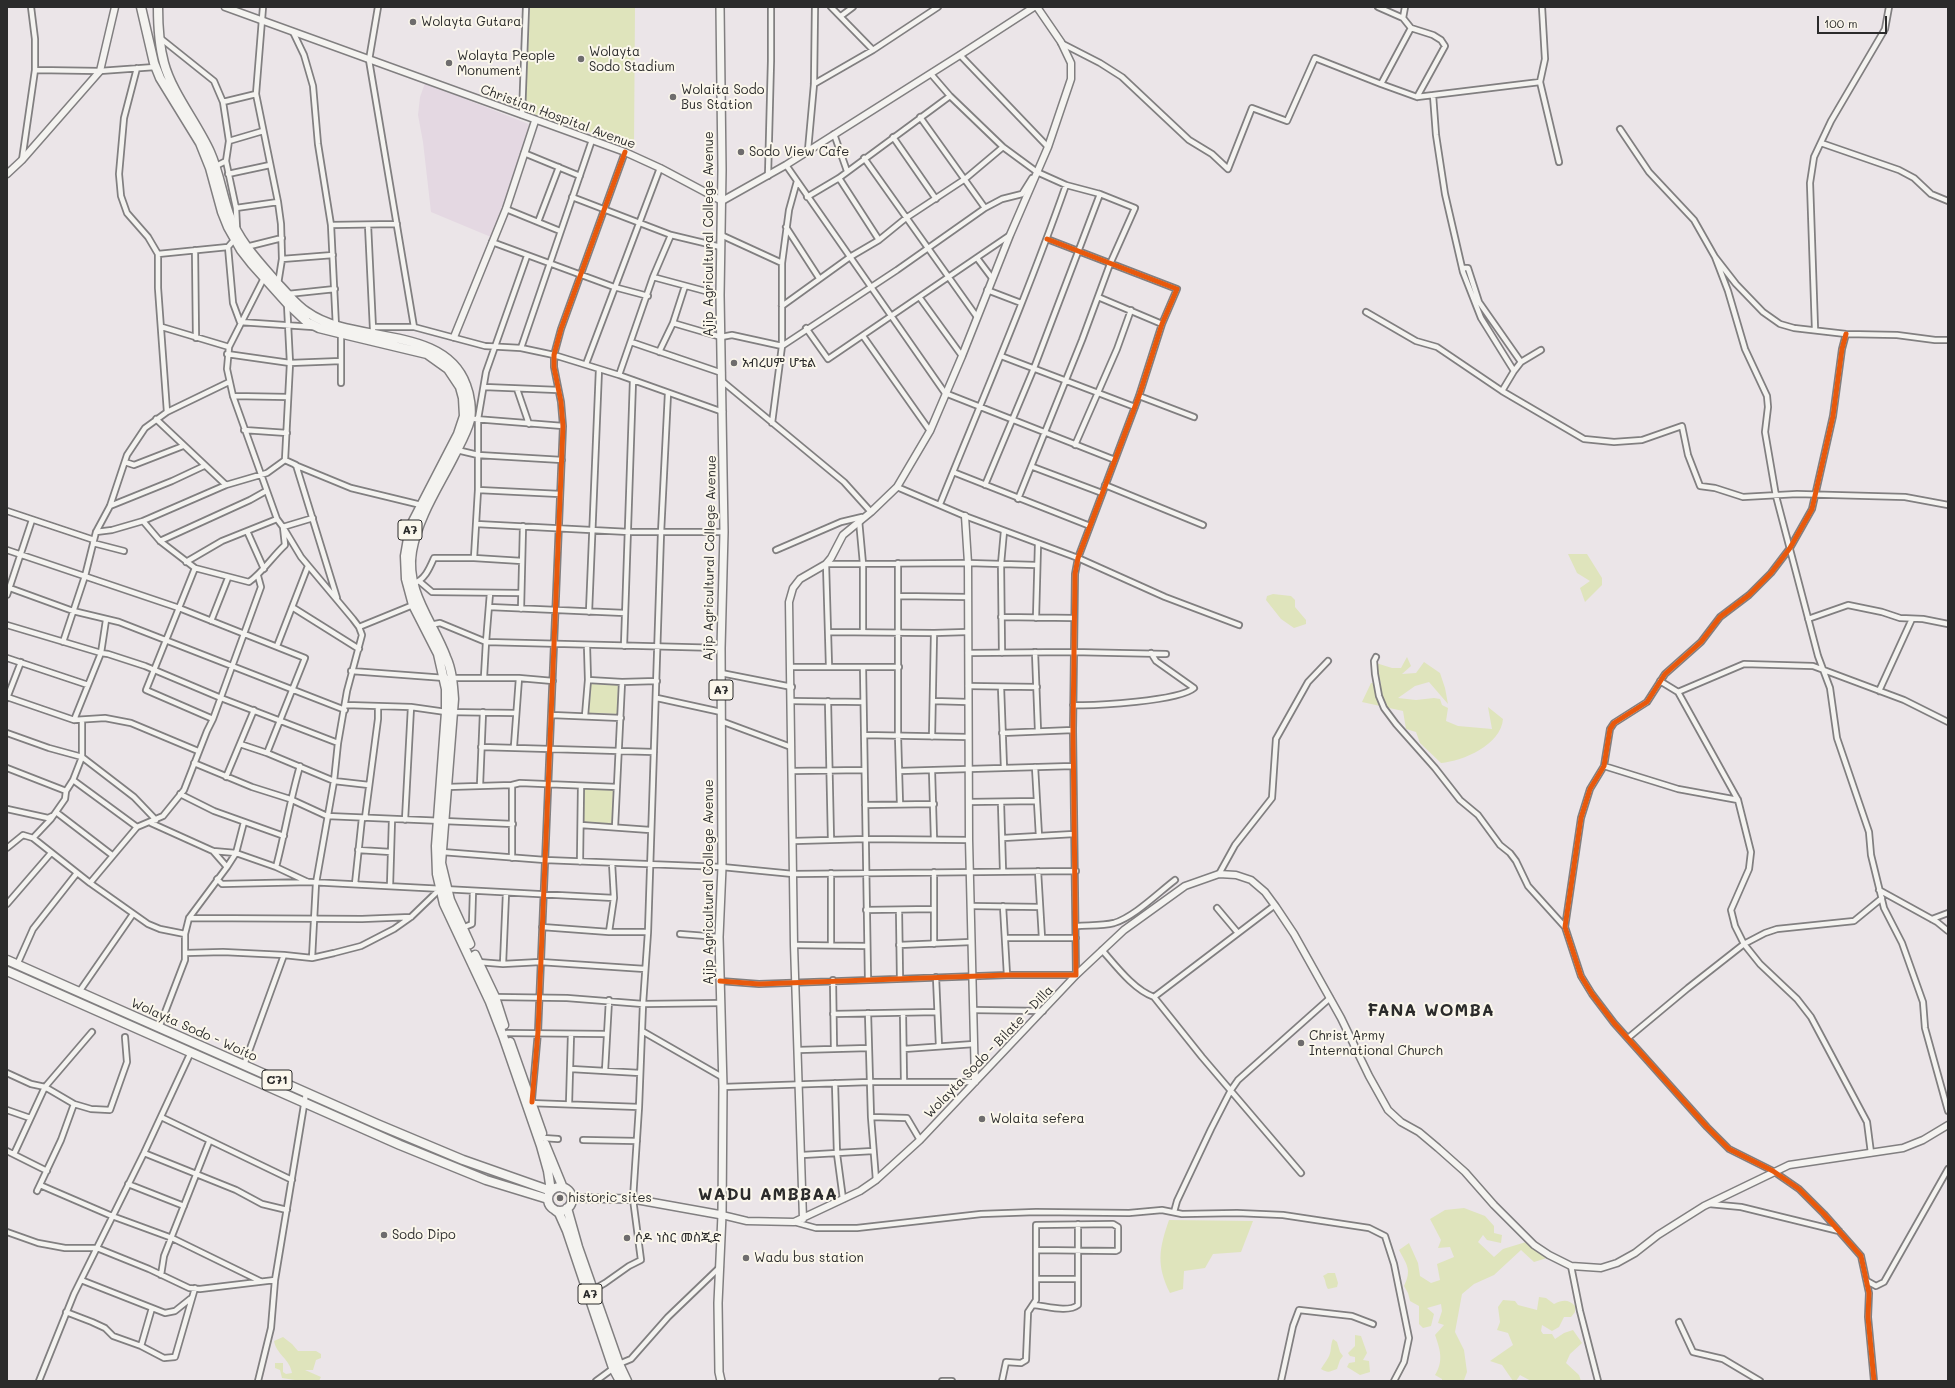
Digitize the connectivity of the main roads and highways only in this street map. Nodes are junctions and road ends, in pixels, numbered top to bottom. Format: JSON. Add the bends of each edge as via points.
{"nodes":[{"id":1,"x":115,"y":7,"type":"edge"},
{"id":2,"x":141,"y":7,"type":"edge"},
{"id":3,"x":158,"y":7,"type":"edge"},
{"id":4,"x":225,"y":7,"type":"edge"},
{"id":5,"x":720,"y":7,"type":"edge"},
{"id":6,"x":1034,"y":7,"type":"edge"},
{"id":7,"x":1037,"y":7,"type":"edge"},
{"id":8,"x":535,"y":121,"type":"junction"},
{"id":9,"x":213,"y":168,"type":"junction"},
{"id":10,"x":7,"y":174,"type":"edge"},
{"id":11,"x":722,"y":201,"type":"junction"},
{"id":12,"x":236,"y":236,"type":"junction"},
{"id":13,"x":276,"y":286,"type":"junction"},
{"id":14,"x":287,"y":298,"type":"junction"},
{"id":15,"x":337,"y":330,"type":"junction"},
{"id":16,"x":454,"y":337,"type":"road end"},
{"id":17,"x":471,"y":418,"type":"junction"},
{"id":18,"x":965,"y":516,"type":"road end"},
{"id":19,"x":449,"y":678,"type":"junction"},
{"id":20,"x":449,"y":712,"type":"junction"},
{"id":21,"x":441,"y":822,"type":"junction"},
{"id":22,"x":444,"y":889,"type":"junction"},
{"id":23,"x":7,"y":960,"type":"edge"},
{"id":24,"x":7,"y":971,"type":"edge"},
{"id":25,"x":975,"y":1082,"type":"junction"},
{"id":26,"x":529,"y":1103,"type":"junction"},
{"id":27,"x":1948,"y":1126,"type":"edge"},
{"id":28,"x":563,"y":1188,"type":"junction"},
{"id":29,"x":549,"y":1195,"type":"junction"},
{"id":30,"x":572,"y":1198,"type":"junction"},
{"id":31,"x":567,"y":1208,"type":"junction"},
{"id":32,"x":556,"y":1210,"type":"junction"},
{"id":33,"x":722,"y":1215,"type":"junction"},
{"id":34,"x":803,"y":1219,"type":"junction"},
{"id":35,"x":592,"y":1291,"type":"junction"},
{"id":36,"x":616,"y":1366,"type":"junction"},
{"id":37,"x":720,"y":1372,"type":"junction"},
{"id":38,"x":620,"y":1381,"type":"edge"},
{"id":39,"x":627,"y":1381,"type":"edge"},
{"id":40,"x":717,"y":1381,"type":"edge"},
{"id":41,"x":721,"y":1381,"type":"edge"}],
"edges":[{"from":1,"to":10,"type":"main road","via":[[100,71]]},
{"from":2,"to":9,"type":"highway","number":"A7","via":[[156,67]]},
{"from":3,"to":9,"type":"highway","number":"A7","via":[[159,37],[164,64],[200,132]]},
{"from":4,"to":8,"type":"main road","name":"Christian Hospital Avenue"},
{"from":5,"to":11,"type":"main road","name":"Ajip Agricultural College Avenue","number":"A7"},
{"from":6,"to":11,"type":"main road","via":[[786,165]]},
{"from":7,"to":34,"type":"main road","via":[[1061,42],[1071,62],[1071,79],[1048,147],[962,356],[944,393],[930,431],[897,486],[871,512],[843,534],[826,564],[800,579],[793,588],[789,602],[794,945]]},
{"from":8,"to":11,"type":"main road","name":"Christian Hospital Avenue","via":[[625,152]]},
{"from":8,"to":16,"type":"main road","via":[[506,209]]},
{"from":9,"to":12,"type":"highway","number":"A7"},
{"from":11,"to":33,"type":"main road","name":"Ajip Agricultural College Avenue","number":"A7","via":[[720,295],[724,532],[721,648],[722,867],[719,937]]},
{"from":12,"to":13,"type":"highway","number":"A7"},
{"from":12,"to":13,"type":"highway","number":"A7","via":[[241,250],[264,278]]},
{"from":13,"to":14,"type":"highway","number":"A7"},
{"from":14,"to":15,"type":"highway","number":"A7"},
{"from":14,"to":15,"type":"highway","number":"A7","via":[[301,317],[318,328]]},
{"from":15,"to":17,"type":"highway","number":"A7","via":[[427,354],[438,360],[456,379]]},
{"from":15,"to":17,"type":"highway","number":"A7","via":[[373,331],[431,348],[451,361],[466,386]]},
{"from":17,"to":19,"type":"highway","number":"A7","via":[[422,518],[412,553],[418,601],[447,658]]},
{"from":17,"to":19,"type":"highway","number":"A7","via":[[451,448],[421,505],[410,527],[405,548],[406,579],[413,605]]},
{"from":18,"to":25,"type":"main road","via":[[968,563],[968,769]]},
{"from":19,"to":20,"type":"highway","number":"A7","via":[[454,699]]},
{"from":20,"to":21,"type":"highway","number":"A7"},
{"from":20,"to":21,"type":"highway","number":"A7","via":[[447,787]]},
{"from":21,"to":22,"type":"highway","number":"A7"},
{"from":21,"to":22,"type":"highway","number":"A7","via":[[436,860]]},
{"from":22,"to":26,"type":"highway","number":"A7","via":[[495,997]]},
{"from":22,"to":26,"type":"highway","number":"A7","via":[[444,904],[490,1002]]},
{"from":23,"to":29,"type":"highway","name":"Wolayta Sodo - Woito","number":"C71","via":[[306,1093]]},
{"from":24,"to":29,"type":"highway","name":"Wolayta Sodo - Woito","number":"C71","via":[[400,1146],[486,1180]]},
{"from":25,"to":27,"type":"main road","name":"Wolayta Sodo - Bilate - Dilla","via":[[1044,1012],[1076,975],[1124,930],[1169,896],[1198,880],[1219,874],[1236,875],[1251,880],[1275,905],[1330,998],[1368,1076],[1388,1110],[1401,1122],[1419,1132],[1469,1176],[1534,1244],[1571,1266],[1601,1268],[1617,1263],[1709,1204],[1789,1165],[1903,1148]]},
{"from":25,"to":34,"type":"main road","name":"Wolayta Sodo - Bilate - Dilla","via":[[920,1140],[876,1180]]},
{"from":26,"to":28,"type":"highway","number":"A7"},
{"from":26,"to":29,"type":"highway","number":"A7","via":[[548,1171]]},
{"from":28,"to":29,"type":"highway","via":[[556,1188]]},
{"from":28,"to":30,"type":"highway","number":"A7","via":[[569,1191]]},
{"from":29,"to":32,"type":"highway","number":"A7","via":[[550,1206]]},
{"from":30,"to":31,"type":"highway"},
{"from":30,"to":33,"type":"main road","via":[[633,1199]]},
{"from":31,"to":32,"type":"highway"},
{"from":31,"to":35,"type":"highway","number":"A7"},
{"from":32,"to":35,"type":"highway","number":"A7"},
{"from":33,"to":34,"type":"main road","name":"Wolayta Sodo - Bilate - Dilla","via":[[747,1221],[794,1222]]},
{"from":33,"to":37,"type":"main road","name":"Ajip Agricultural College Avenue","number":"A7","via":[[718,1302]]},
{"from":35,"to":36,"type":"highway","number":"A7"},
{"from":36,"to":38,"type":"highway","number":"A7"},
{"from":36,"to":39,"type":"highway","number":"A7"},
{"from":37,"to":40,"type":"main road","number":"A7"},
{"from":37,"to":41,"type":"main road","number":"A7"}]}
